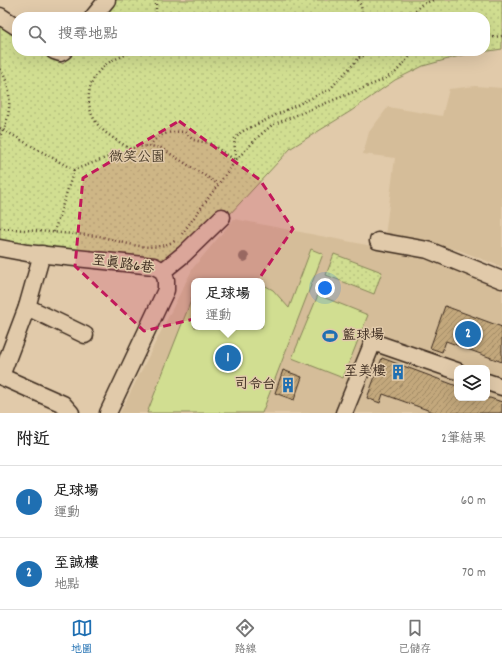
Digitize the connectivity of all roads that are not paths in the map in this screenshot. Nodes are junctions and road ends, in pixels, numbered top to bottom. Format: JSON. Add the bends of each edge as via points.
{"nodes":[{"id":1,"x":107,"y":0,"type":"edge"},
{"id":2,"x":97,"y":12,"type":"edge"},
{"id":3,"x":0,"y":16,"type":"edge"},
{"id":4,"x":12,"y":24,"type":"edge"},
{"id":5,"x":222,"y":217,"type":"dead end"},
{"id":6,"x":378,"y":241,"type":"dead end"},
{"id":7,"x":0,"y":250,"type":"edge"},
{"id":8,"x":42,"y":254,"type":"junction"},
{"id":9,"x":163,"y":271,"type":"junction"},
{"id":10,"x":502,"y":280,"type":"edge"},
{"id":11,"x":27,"y":307,"type":"junction"},
{"id":12,"x":85,"y":335,"type":"dead end"},
{"id":13,"x":454,"y":371,"type":"edge"},
{"id":14,"x":0,"y":376,"type":"edge"},
{"id":15,"x":490,"y":383,"type":"edge"},
{"id":16,"x":502,"y":387,"type":"edge"},
{"id":17,"x":71,"y":413,"type":"edge"},
{"id":18,"x":108,"y":413,"type":"edge"},
{"id":19,"x":344,"y":413,"type":"edge"}],
"edges":[{"from":1,"to":2,"type":"street"},
{"from":3,"to":4,"type":"street"},
{"from":5,"to":9,"type":"street"},
{"from":6,"to":10,"type":"street","via":[[428,250]]},
{"from":7,"to":8,"type":"street","name":"至真路6巷"},
{"from":8,"to":9,"type":"street","name":"至真路6巷","via":[[154,266]]},
{"from":8,"to":11,"type":"street"},
{"from":9,"to":18,"type":"street","name":"至真路6巷","via":[[166,290]]},
{"from":11,"to":12,"type":"street"},
{"from":11,"to":14,"type":"street"},
{"from":13,"to":19,"type":"street","via":[[373,342]]},
{"from":14,"to":17,"type":"street","via":[[63,404]]},
{"from":15,"to":16,"type":"street"}]}
